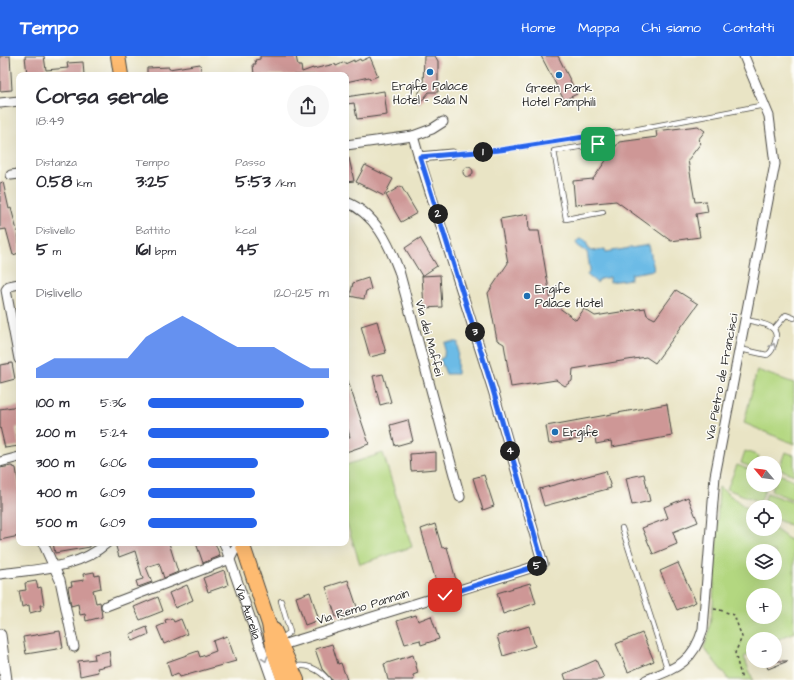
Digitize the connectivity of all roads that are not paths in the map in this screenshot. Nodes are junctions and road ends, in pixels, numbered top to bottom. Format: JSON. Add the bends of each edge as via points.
{"nodes":[{"id":1,"x":744,"y":56,"type":"edge"},
{"id":2,"x":118,"y":58,"type":"edge"},
{"id":3,"x":117,"y":72,"type":"edge"},
{"id":4,"x":120,"y":72,"type":"edge"},
{"id":5,"x":16,"y":101,"type":"edge"},
{"id":6,"x":0,"y":103,"type":"edge"},
{"id":7,"x":764,"y":105,"type":"junction"},
{"id":8,"x":442,"y":122,"type":"dead end"},
{"id":9,"x":597,"y":135,"type":"junction"},
{"id":10,"x":413,"y":136,"type":"junction"},
{"id":11,"x":349,"y":146,"type":"edge"},
{"id":12,"x":452,"y":154,"type":"joint"},
{"id":13,"x":420,"y":157,"type":"junction"},
{"id":14,"x":349,"y":204,"type":"edge"},
{"id":15,"x":603,"y":212,"type":"dead end"},
{"id":16,"x":16,"y":285,"type":"edge"},
{"id":17,"x":794,"y":318,"type":"edge"},
{"id":18,"x":746,"y":320,"type":"junction"},
{"id":19,"x":774,"y":329,"type":"junction"},
{"id":20,"x":16,"y":343,"type":"edge"},
{"id":21,"x":740,"y":349,"type":"junction"},
{"id":22,"x":16,"y":458,"type":"edge"},
{"id":23,"x":0,"y":462,"type":"edge"},
{"id":24,"x":460,"y":497,"type":"dead end"},
{"id":25,"x":622,"y":528,"type":"dead end"},
{"id":26,"x":44,"y":546,"type":"edge"},
{"id":27,"x":103,"y":546,"type":"edge"},
{"id":28,"x":225,"y":546,"type":"edge"},
{"id":29,"x":236,"y":546,"type":"edge"},
{"id":30,"x":243,"y":546,"type":"edge"},
{"id":31,"x":230,"y":559,"type":"junction"},
{"id":32,"x":54,"y":567,"type":"junction"},
{"id":33,"x":0,"y":574,"type":"edge"},
{"id":34,"x":280,"y":601,"type":"dead end"},
{"id":35,"x":106,"y":606,"type":"dead end"},
{"id":36,"x":269,"y":624,"type":"junction"},
{"id":37,"x":0,"y":635,"type":"edge"},
{"id":38,"x":281,"y":642,"type":"junction"},
{"id":39,"x":74,"y":647,"type":"dead end"},
{"id":40,"x":668,"y":671,"type":"junction"},
{"id":41,"x":294,"y":674,"type":"edge"},
{"id":42,"x":6,"y":680,"type":"edge"},
{"id":43,"x":272,"y":680,"type":"edge"},
{"id":44,"x":284,"y":680,"type":"edge"},
{"id":45,"x":328,"y":680,"type":"edge"},
{"id":46,"x":646,"y":680,"type":"edge"}],
"edges":[{"from":1,"to":7,"type":"street","name":"Via Pietro de Francisci"},
{"from":2,"to":3,"type":"street"},
{"from":2,"to":4,"type":"main road"},
{"from":5,"to":6,"type":"street"},
{"from":7,"to":9,"type":"lane"},
{"from":7,"to":18,"type":"street","name":"Via Pietro de Francisci","via":[[769,116],[775,164]]},
{"from":8,"to":10,"type":"street"},
{"from":9,"to":12,"type":"lane","via":[[500,150]]},
{"from":9,"to":15,"type":"lane","via":[[598,144],[554,151],[566,219]]},
{"from":10,"to":11,"type":"street"},
{"from":10,"to":13,"type":"street"},
{"from":12,"to":13,"type":"street"},
{"from":13,"to":38,"type":"street","name":"Via Remo Pannain","via":[[493,390],[543,564]]},
{"from":14,"to":24,"type":"street","name":"Via dei Maffei","via":[[373,222],[393,254]]},
{"from":16,"to":20,"type":"street","via":[[6,288]]},
{"from":17,"to":19,"type":"lane","via":[[786,315]]},
{"from":18,"to":19,"type":"lane"},
{"from":18,"to":21,"type":"street","name":"Via Pietro de Francisci"},
{"from":21,"to":19,"type":"lane","one_way":true,"via":[[767,355],[772,351],[776,338]]},
{"from":21,"to":40,"type":"street","name":"Via Pietro de Francisci","via":[[715,476],[703,629],[696,649],[686,662]]},
{"from":22,"to":23,"type":"street"},
{"from":25,"to":40,"type":"lane"},
{"from":26,"to":32,"type":"street"},
{"from":27,"to":32,"type":"street","via":[[84,559]]},
{"from":28,"to":31,"type":"street","name":"Via Aurelia"},
{"from":29,"to":31,"type":"street"},
{"from":30,"to":36,"type":"main road","name":"Via Aurelia"},
{"from":31,"to":35,"type":"street"},
{"from":31,"to":43,"type":"street","name":"Via Aurelia","one_way":true},
{"from":32,"to":33,"type":"street"},
{"from":32,"to":39,"type":"street","via":[[60,580]]},
{"from":34,"to":38,"type":"lane","via":[[290,632]]},
{"from":36,"to":38,"type":"main road","name":"Via Aurelia"},
{"from":36,"to":44,"type":"main road","name":"Via Aurelia","via":[[272,645]]},
{"from":37,"to":42,"type":"street"},
{"from":38,"to":41,"type":"main road","name":"Via Aurelia"},
{"from":40,"to":46,"type":"street","name":"Via Pietro de Francisci"},
{"from":41,"to":45,"type":"lane","via":[[299,665],[308,666]]}]}
